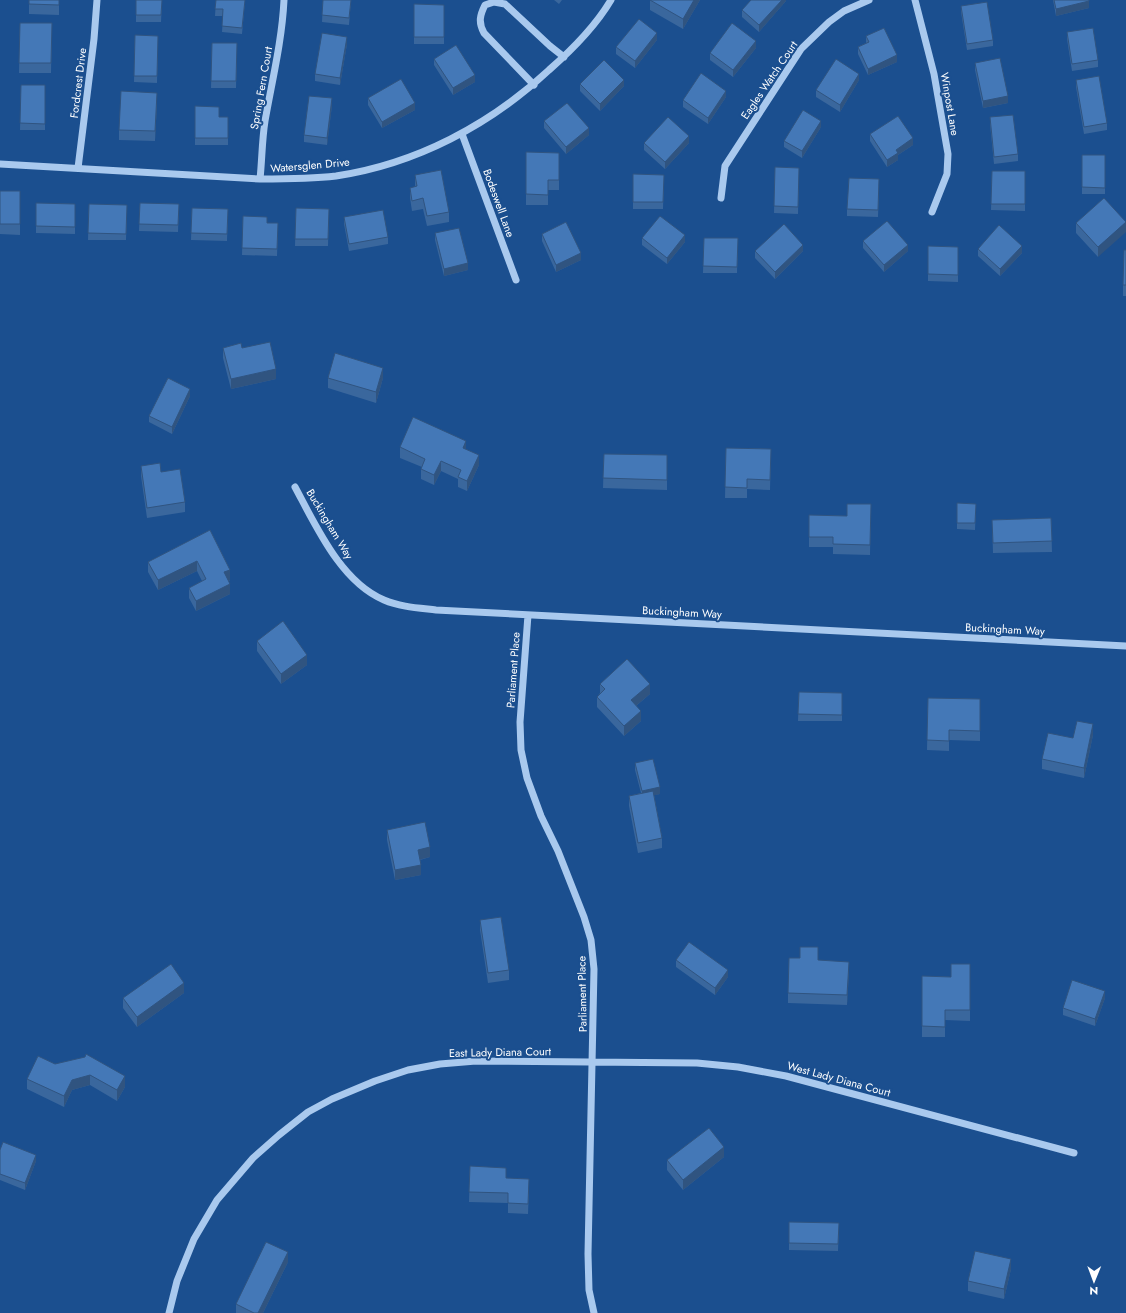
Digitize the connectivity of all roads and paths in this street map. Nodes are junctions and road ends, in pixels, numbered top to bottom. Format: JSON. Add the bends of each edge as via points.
{"nodes":[{"id":1,"x":97,"y":0,"type":"edge"},
{"id":2,"x":284,"y":0,"type":"edge"},
{"id":3,"x":611,"y":0,"type":"edge"},
{"id":4,"x":869,"y":0,"type":"edge"},
{"id":5,"x":915,"y":0,"type":"edge"},
{"id":6,"x":564,"y":57,"type":"junction"},
{"id":7,"x":534,"y":85,"type":"junction"},
{"id":8,"x":462,"y":134,"type":"junction"},
{"id":9,"x":0,"y":164,"type":"edge"},
{"id":10,"x":78,"y":168,"type":"junction"},
{"id":11,"x":260,"y":180,"type":"junction"},
{"id":12,"x":721,"y":198,"type":"dead end"},
{"id":13,"x":932,"y":212,"type":"dead end"},
{"id":14,"x":516,"y":280,"type":"dead end"},
{"id":15,"x":295,"y":487,"type":"dead end"},
{"id":16,"x":528,"y":615,"type":"junction"},
{"id":17,"x":1126,"y":646,"type":"edge"},
{"id":18,"x":593,"y":1062,"type":"junction"},
{"id":19,"x":1074,"y":1153,"type":"dead end"},
{"id":20,"x":169,"y":1313,"type":"edge"},
{"id":21,"x":594,"y":1313,"type":"edge"}],
"edges":[{"from":1,"to":10,"type":"street","name":"Fordcrest Drive"},
{"from":2,"to":11,"type":"street","name":"Spring Fern Court","via":[[281,39],[265,123]]},
{"from":3,"to":6,"type":"street","name":"Watersglen Drive","via":[[589,30]]},
{"from":4,"to":12,"type":"street","name":"Eagles Watch Court","via":[[844,11],[801,49],[725,166]]},
{"from":5,"to":13,"type":"street","name":"Winpost Lane","via":[[934,74],[948,154],[947,174]]},
{"from":6,"to":7,"type":"street","name":"Watersglen Drive"},
{"from":6,"to":7,"type":"street","via":[[505,4],[494,2],[485,5],[480,15],[480,26],[484,33]]},
{"from":7,"to":8,"type":"street","name":"Watersglen Drive","via":[[495,114]]},
{"from":8,"to":11,"type":"street","name":"Watersglen Drive","via":[[418,154],[372,169],[336,176]]},
{"from":8,"to":14,"type":"street","name":"Bodeswell Lane"},
{"from":9,"to":10,"type":"street","name":"Watersglen Drive"},
{"from":10,"to":11,"type":"street","name":"Watersglen Drive"},
{"from":15,"to":16,"type":"street","name":"Buckingham Way","via":[[345,570],[372,594],[385,601],[436,610]]},
{"from":16,"to":17,"type":"street","name":"Buckingham Way"},
{"from":16,"to":18,"type":"street","name":"Parliament Place","via":[[520,722],[521,750],[536,804],[584,916],[591,940],[594,969]]},
{"from":18,"to":19,"type":"street","name":"West Lady Diana Court","via":[[697,1063],[764,1071]]},
{"from":18,"to":20,"type":"street","name":"East Lady Diana Court","via":[[476,1061],[440,1064],[408,1070],[375,1081],[308,1112],[253,1158],[217,1200],[185,1260]]},
{"from":18,"to":21,"type":"street","name":"Parliament Place","via":[[588,1254],[589,1290]]}]}
